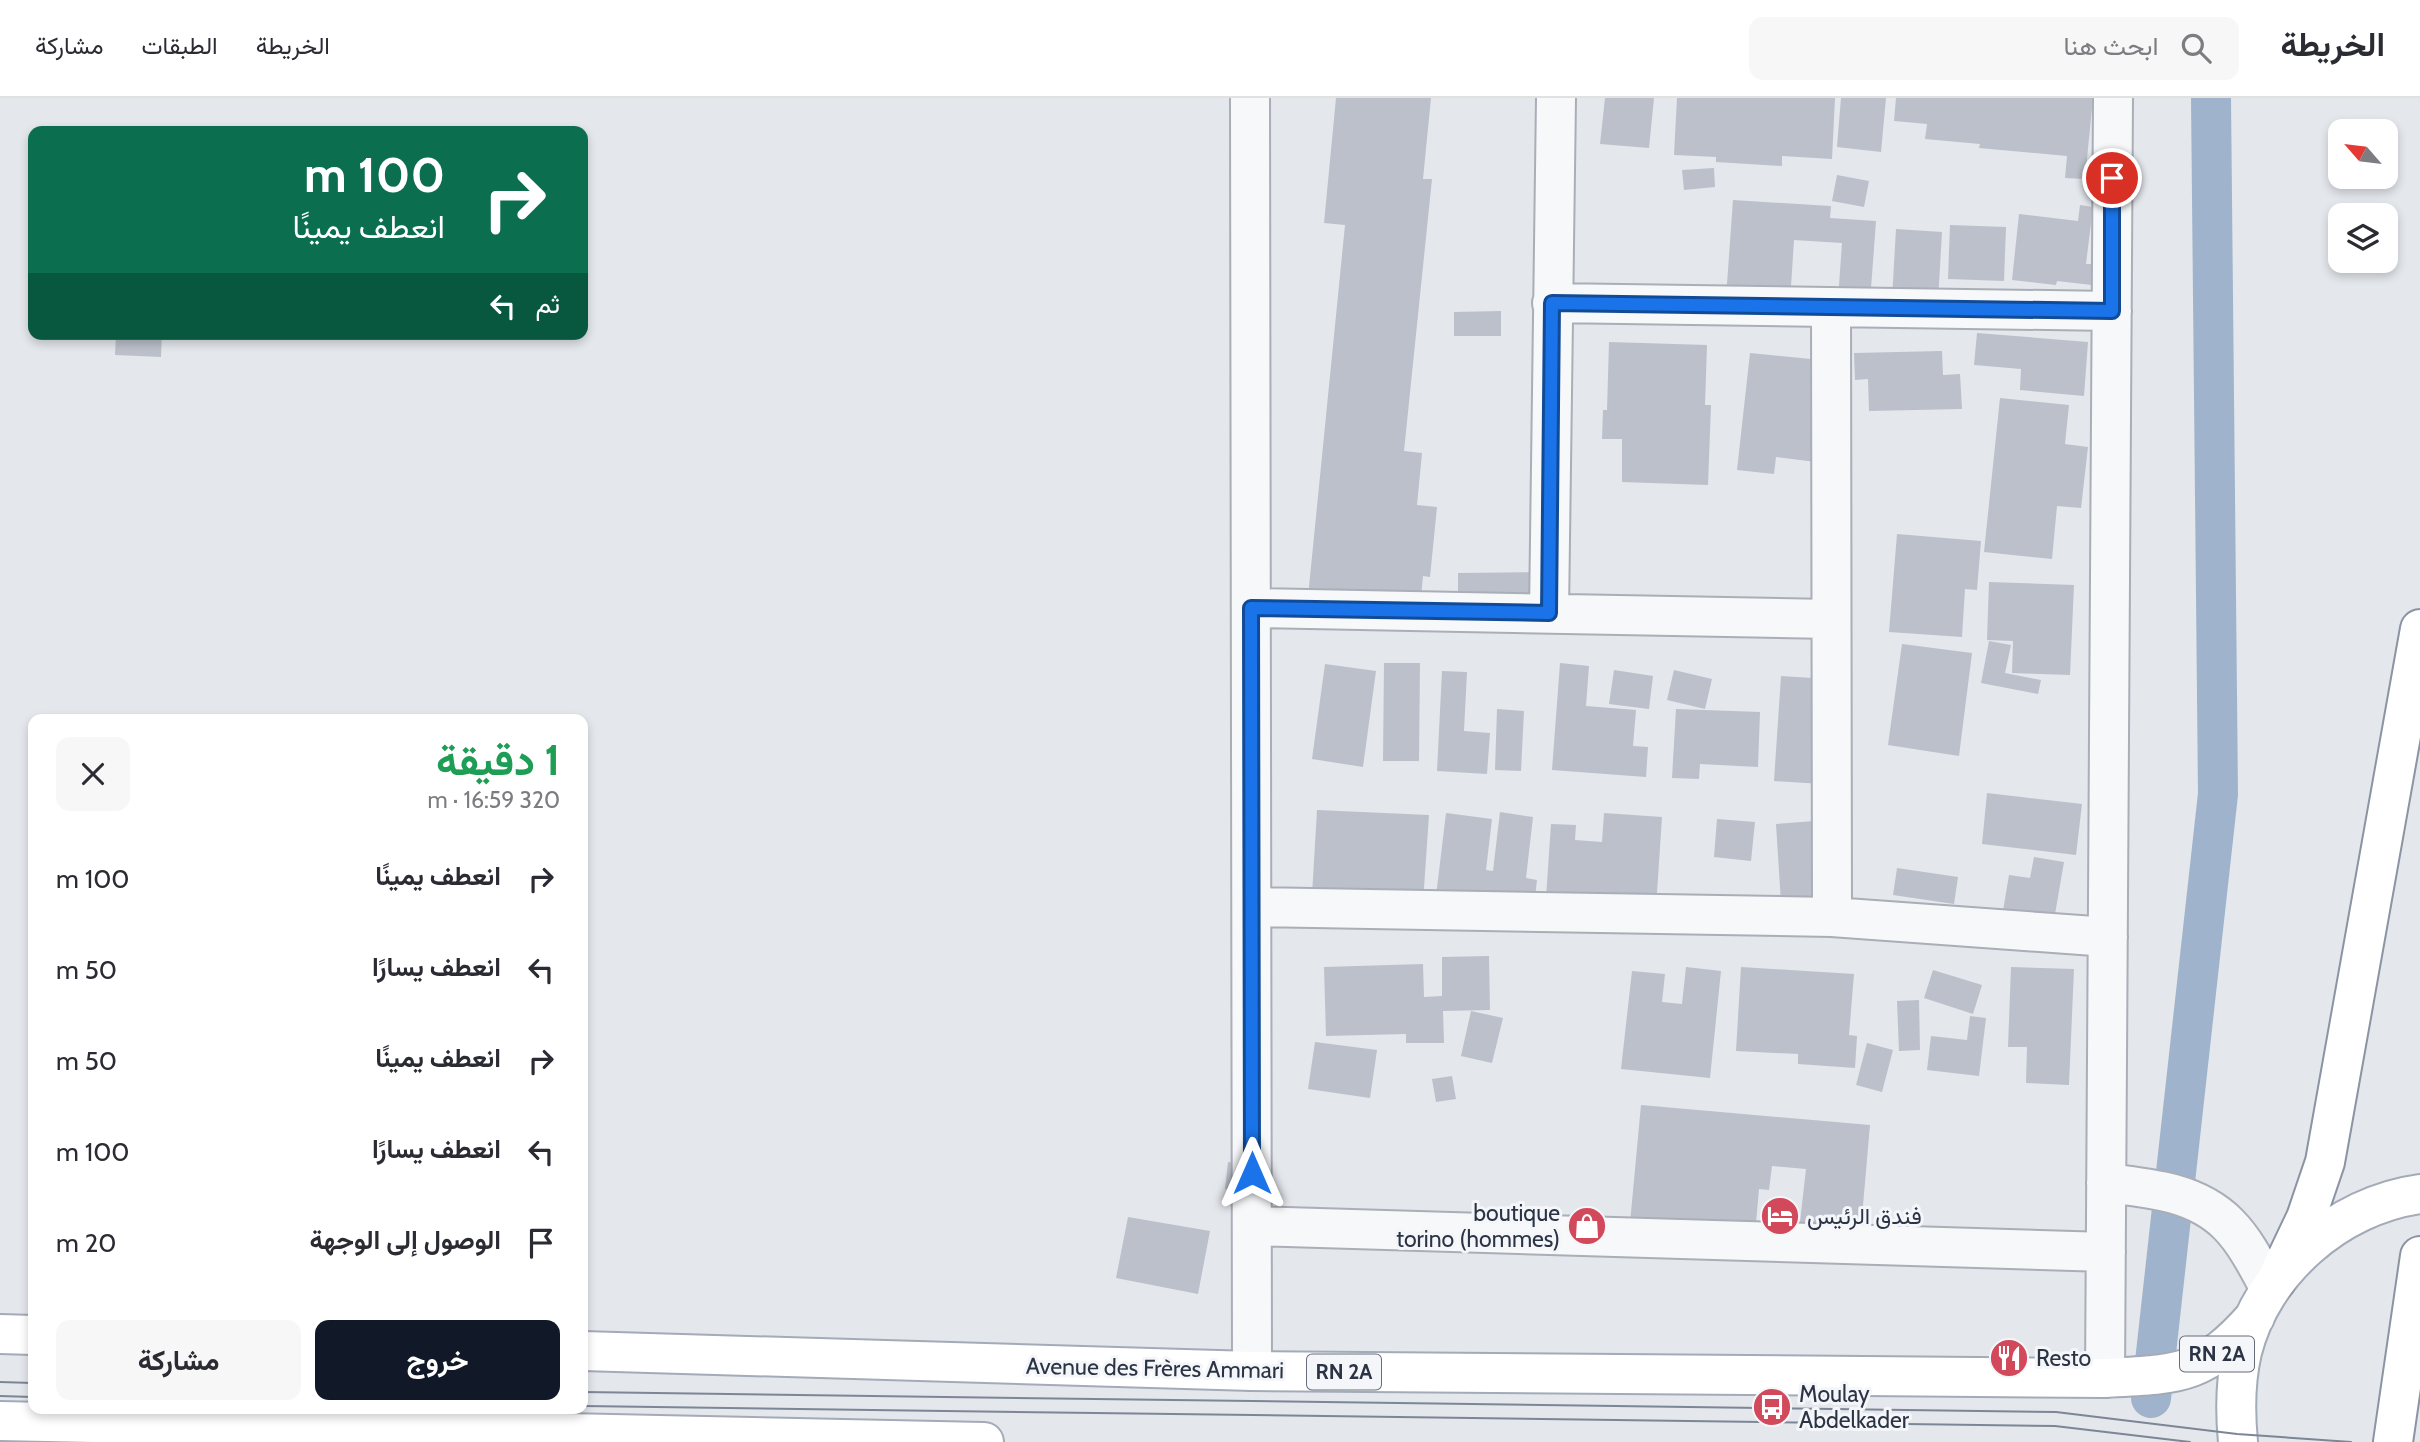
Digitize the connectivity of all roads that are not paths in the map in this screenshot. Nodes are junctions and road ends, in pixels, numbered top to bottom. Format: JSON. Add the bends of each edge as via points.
{"nodes":[{"id":1,"x":1250,"y":98,"type":"edge"},
{"id":2,"x":1556,"y":98,"type":"edge"},
{"id":3,"x":2113,"y":98,"type":"edge"},
{"id":4,"x":1552,"y":303,"type":"junction"},
{"id":5,"x":1831,"y":307,"type":"junction"},
{"id":6,"x":2112,"y":311,"type":"junction"},
{"id":7,"x":1251,"y":608,"type":"junction"},
{"id":8,"x":1549,"y":613,"type":"junction"},
{"id":9,"x":1830,"y":619,"type":"junction"},
{"id":10,"x":2420,"y":629,"type":"edge"},
{"id":11,"x":1252,"y":907,"type":"junction"},
{"id":12,"x":1832,"y":917,"type":"junction"},
{"id":13,"x":2108,"y":937,"type":"junction"},
{"id":14,"x":2106,"y":1182,"type":"junction"},
{"id":15,"x":2420,"y":1194,"type":"edge"},
{"id":16,"x":1252,"y":1226,"type":"junction"},
{"id":17,"x":2106,"y":1252,"type":"junction"},
{"id":18,"x":2420,"y":1256,"type":"edge"},
{"id":19,"x":2267,"y":1296,"type":"junction"},
{"id":20,"x":0,"y":1334,"type":"edge"},
{"id":21,"x":28,"y":1335,"type":"edge"},
{"id":22,"x":588,"y":1351,"type":"edge"},
{"id":23,"x":1252,"y":1371,"type":"junction"},
{"id":24,"x":2105,"y":1378,"type":"junction"},
{"id":25,"x":0,"y":1421,"type":"edge"},
{"id":26,"x":984,"y":1442,"type":"edge"},
{"id":27,"x":2238,"y":1442,"type":"edge"},
{"id":28,"x":2393,"y":1442,"type":"edge"}],
"edges":[{"from":1,"to":7,"type":"street"},
{"from":2,"to":4,"type":"street"},
{"from":3,"to":6,"type":"street"},
{"from":4,"to":5,"type":"street"},
{"from":4,"to":8,"type":"street"},
{"from":5,"to":6,"type":"street"},
{"from":5,"to":9,"type":"street"},
{"from":6,"to":13,"type":"street"},
{"from":7,"to":8,"type":"street"},
{"from":7,"to":11,"type":"street"},
{"from":8,"to":9,"type":"street"},
{"from":9,"to":12,"type":"street"},
{"from":10,"to":19,"type":"main road","via":[[2325,1162],[2306,1219]]},
{"from":11,"to":12,"type":"street"},
{"from":11,"to":16,"type":"street"},
{"from":12,"to":13,"type":"street"},
{"from":13,"to":14,"type":"street"},
{"from":14,"to":17,"type":"street"},
{"from":14,"to":19,"type":"street","via":[[2194,1199],[2213,1211],[2244,1243]]},
{"from":15,"to":19,"type":"main road","via":[[2352,1215],[2310,1243]]},
{"from":16,"to":17,"type":"street"},
{"from":16,"to":23,"type":"street"},
{"from":17,"to":24,"type":"street"},
{"from":18,"to":28,"type":"main road"},
{"from":19,"to":24,"type":"main road","number":"RN 2A","via":[[2217,1354],[2194,1367],[2169,1374]]},
{"from":19,"to":27,"type":"main road","via":[[2243,1350],[2236,1385]]},
{"from":20,"to":21,"type":"main road"},
{"from":22,"to":23,"type":"main road","name":"Avenue des Frères Ammari","number":"RN 2A"},
{"from":23,"to":24,"type":"main road","name":"Avenue des Frères Ammari","number":"RN 2A"},
{"from":25,"to":26,"type":"main road"}]}
